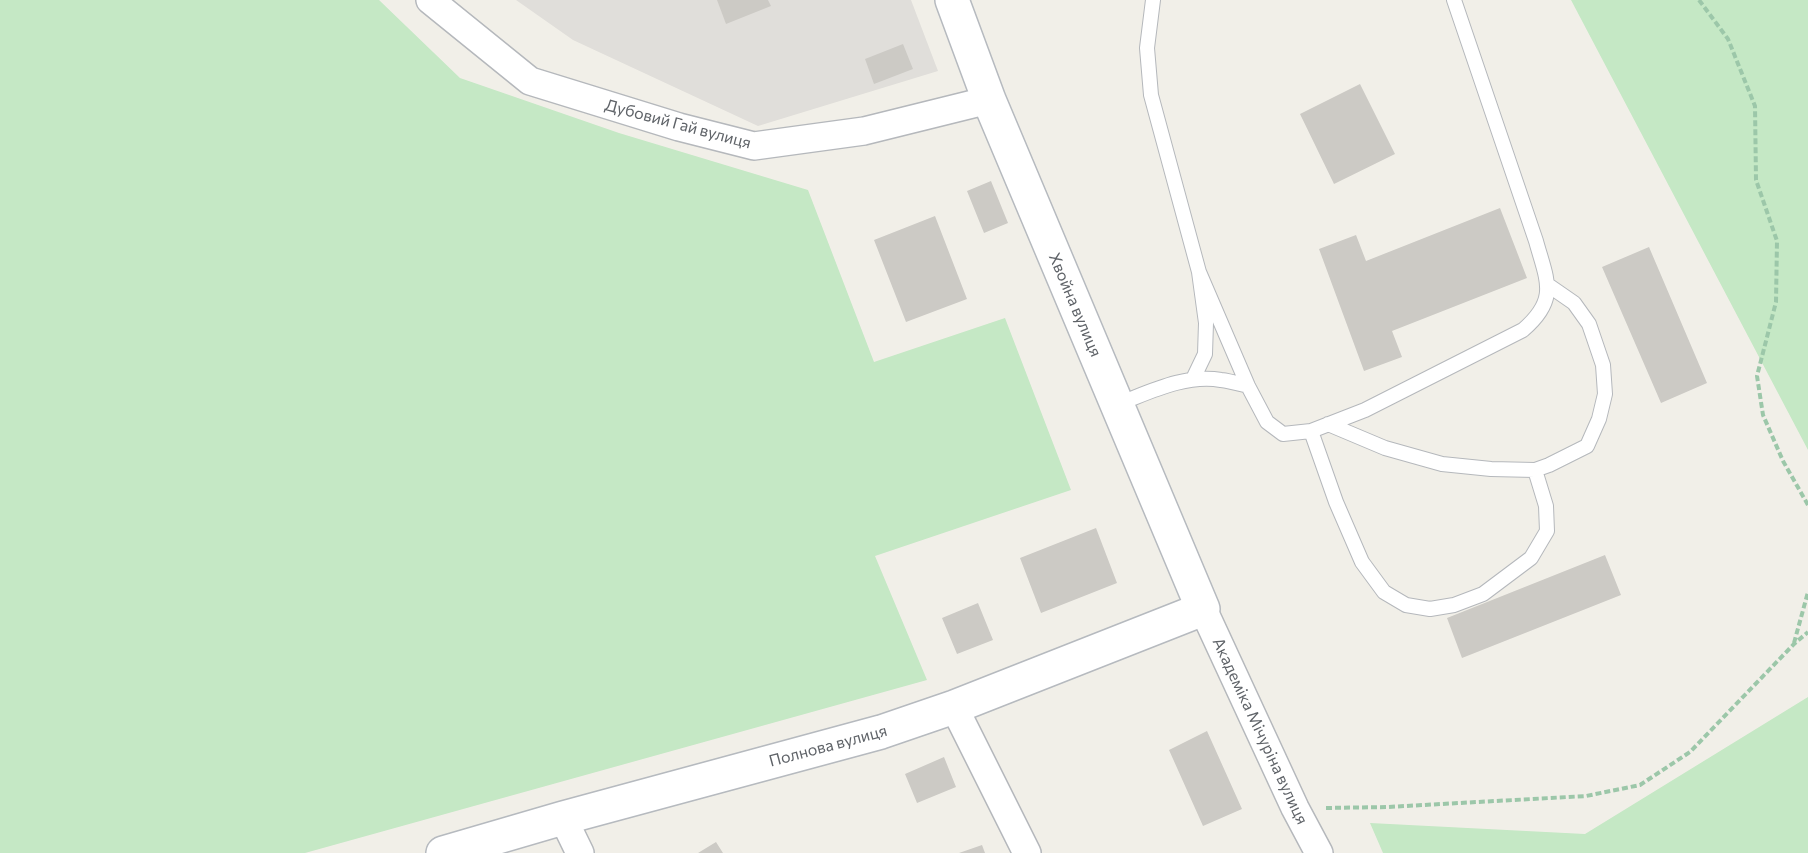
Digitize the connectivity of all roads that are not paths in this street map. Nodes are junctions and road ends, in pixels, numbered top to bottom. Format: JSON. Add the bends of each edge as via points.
{"nodes":[{"id":1,"x":430,"y":0,"type":"edge"},
{"id":2,"x":952,"y":0,"type":"edge"},
{"id":3,"x":1154,"y":0,"type":"edge"},
{"id":4,"x":1454,"y":0,"type":"edge"},
{"id":5,"x":989,"y":100,"type":"junction"},
{"id":6,"x":1199,"y":272,"type":"junction"},
{"id":7,"x":1548,"y":285,"type":"junction"},
{"id":8,"x":1193,"y":379,"type":"junction"},
{"id":9,"x":1248,"y":386,"type":"junction"},
{"id":10,"x":1117,"y":405,"type":"junction"},
{"id":11,"x":1328,"y":424,"type":"junction"},
{"id":12,"x":1311,"y":431,"type":"junction"},
{"id":13,"x":1534,"y":470,"type":"junction"},
{"id":14,"x":1203,"y":609,"type":"junction"},
{"id":15,"x":954,"y":706,"type":"junction"},
{"id":16,"x":563,"y":818,"type":"junction"},
{"id":17,"x":443,"y":853,"type":"edge"},
{"id":18,"x":580,"y":853,"type":"edge"},
{"id":19,"x":1027,"y":853,"type":"edge"},
{"id":20,"x":1319,"y":853,"type":"edge"}],
"edges":[{"from":1,"to":5,"type":"street","name":"Дубовий Гай вулиця","via":[[530,81],[754,146],[864,131]]},
{"from":2,"to":5,"type":"street","name":"Хвойна вулиця"},
{"from":3,"to":6,"type":"lane","via":[[1147,48],[1150,95]]},
{"from":4,"to":7,"type":"lane"},
{"from":5,"to":10,"type":"street","name":"Хвойна вулиця"},
{"from":6,"to":8,"type":"lane","via":[[1206,323],[1205,354]]},
{"from":6,"to":9,"type":"lane"},
{"from":7,"to":11,"type":"lane","via":[[1545,305],[1523,330],[1365,410]]},
{"from":7,"to":13,"type":"lane","via":[[1574,303],[1589,324],[1603,364],[1605,394],[1587,447]]},
{"from":8,"to":9,"type":"lane","via":[[1220,379]]},
{"from":8,"to":10,"type":"lane"},
{"from":9,"to":12,"type":"lane","via":[[1267,422],[1283,434]]},
{"from":10,"to":14,"type":"street","name":"Хвойна вулиця"},
{"from":11,"to":12,"type":"lane"},
{"from":11,"to":13,"type":"lane","via":[[1385,448],[1442,464]]},
{"from":12,"to":13,"type":"lane","via":[[1362,562],[1384,592],[1406,604],[1430,609],[1454,606],[1483,594],[1531,558],[1547,531],[1546,506]]},
{"from":14,"to":15,"type":"street","name":"Полнова вулиця"},
{"from":14,"to":20,"type":"street","name":"Академіка Мічуріна вулиця"},
{"from":15,"to":16,"type":"street","name":"Полнова вулиця","via":[[881,732]]},
{"from":15,"to":19,"type":"street"},
{"from":16,"to":17,"type":"street","name":"Полнова вулиця"},
{"from":16,"to":18,"type":"street"}]}
